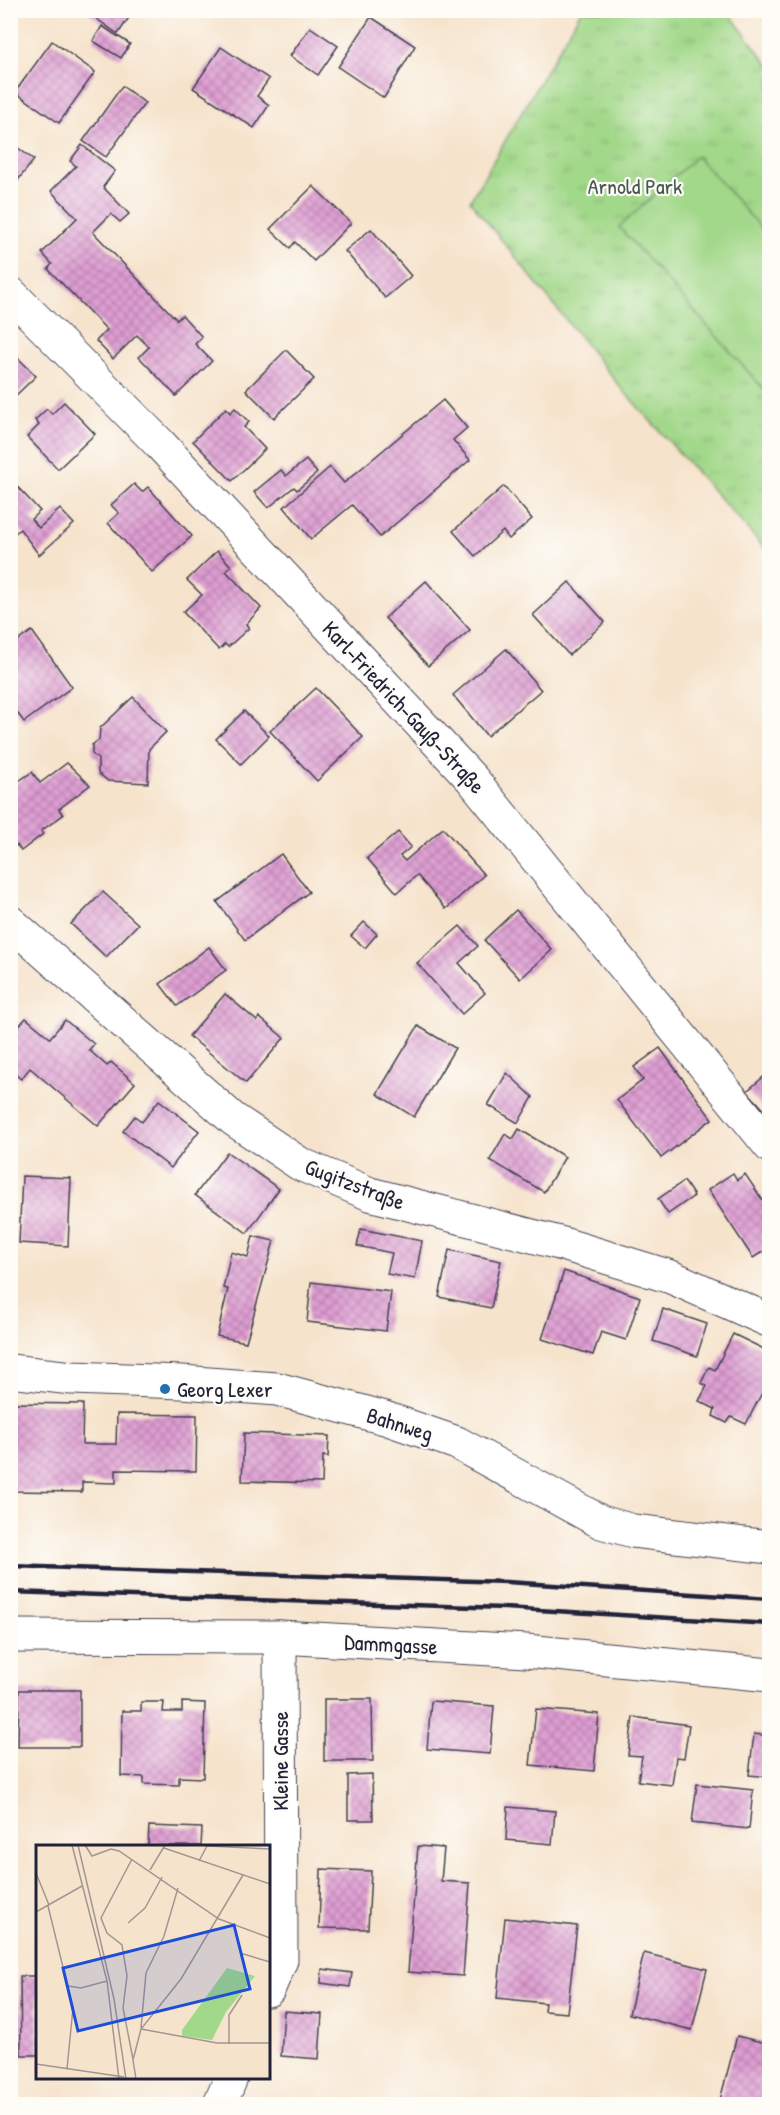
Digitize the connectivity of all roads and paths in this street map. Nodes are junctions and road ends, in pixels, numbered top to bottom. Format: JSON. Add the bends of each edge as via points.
{"nodes":[{"id":1,"x":10,"y":293,"type":"edge"},
{"id":2,"x":10,"y":922,"type":"edge"},
{"id":3,"x":770,"y":1146,"type":"edge"},
{"id":4,"x":770,"y":1321,"type":"edge"},
{"id":5,"x":10,"y":1371,"type":"edge"},
{"id":6,"x":770,"y":1547,"type":"edge"},
{"id":7,"x":10,"y":1635,"type":"edge"},
{"id":8,"x":280,"y":1637,"type":"junction"},
{"id":9,"x":770,"y":1675,"type":"edge"},
{"id":10,"x":270,"y":1985,"type":"edge"},
{"id":11,"x":231,"y":2079,"type":"edge"},
{"id":12,"x":220,"y":2104,"type":"edge"}],
"edges":[{"from":1,"to":3,"type":"street","name":"Karl-Friedrich-Gauß-Straße","via":[[159,443],[472,780]]},
{"from":2,"to":4,"type":"street","name":"Gugitzstraße","via":[[233,1119],[300,1164],[370,1194],[563,1244],[671,1277]]},
{"from":5,"to":6,"type":"street","name":"Bahnweg","via":[[277,1389],[457,1443],[601,1522],[633,1531]]},
{"from":7,"to":8,"type":"street","name":"Dammgasse"},
{"from":8,"to":9,"type":"street","name":"Dammgasse","via":[[526,1651]]},
{"from":8,"to":10,"type":"street","name":"Kleine Gasse","via":[[281,1960]]},
{"from":11,"to":12,"type":"street"}]}
